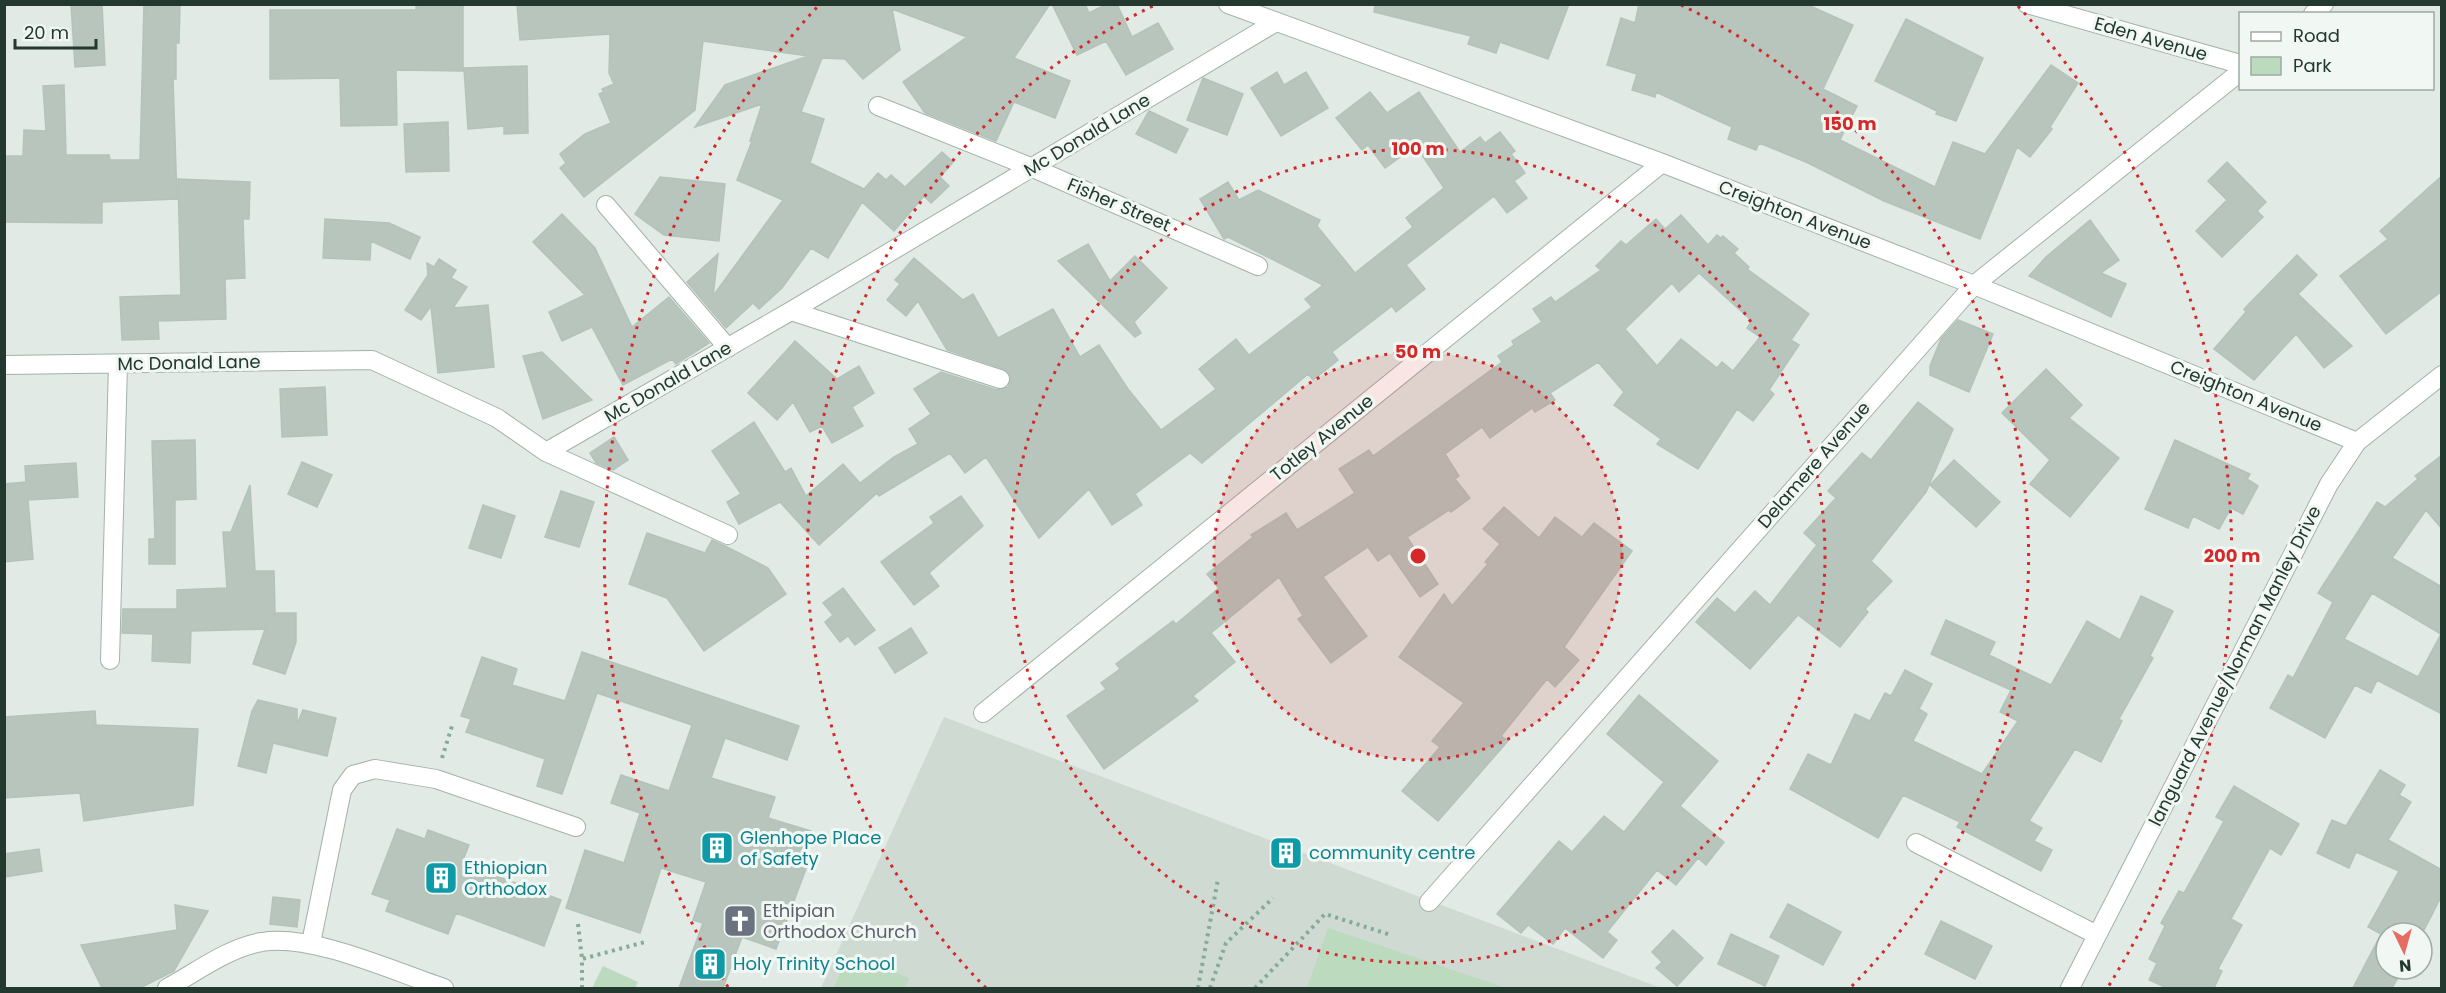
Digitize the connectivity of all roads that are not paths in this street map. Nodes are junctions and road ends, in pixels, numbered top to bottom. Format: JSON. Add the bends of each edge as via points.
{"nodes":[{"id":1,"x":1228,"y":4,"type":"edge"},
{"id":2,"x":2027,"y":4,"type":"edge"},
{"id":3,"x":1275,"y":22,"type":"junction"},
{"id":4,"x":2239,"y":63,"type":"edge"},
{"id":5,"x":2239,"y":74,"type":"edge"},
{"id":6,"x":878,"y":106,"type":"dead end"},
{"id":7,"x":1662,"y":164,"type":"junction"},
{"id":8,"x":1033,"y":168,"type":"junction"},
{"id":9,"x":606,"y":205,"type":"dead end"},
{"id":10,"x":1258,"y":266,"type":"dead end"},
{"id":11,"x":1974,"y":285,"type":"junction"},
{"id":12,"x":791,"y":311,"type":"junction"},
{"id":13,"x":728,"y":348,"type":"junction"},
{"id":14,"x":118,"y":364,"type":"junction"},
{"id":15,"x":4,"y":365,"type":"edge"},
{"id":16,"x":2442,"y":375,"type":"edge"},
{"id":17,"x":1000,"y":379,"type":"dead end"},
{"id":18,"x":2357,"y":442,"type":"junction"},
{"id":19,"x":546,"y":452,"type":"junction"},
{"id":20,"x":728,"y":535,"type":"dead end"},
{"id":21,"x":110,"y":660,"type":"dead end"},
{"id":22,"x":983,"y":713,"type":"dead end"},
{"id":23,"x":576,"y":826,"type":"dead end"},
{"id":24,"x":1916,"y":843,"type":"dead end"},
{"id":25,"x":1429,"y":902,"type":"dead end"},
{"id":26,"x":2097,"y":935,"type":"junction"},
{"id":27,"x":311,"y":943,"type":"junction"},
{"id":28,"x":166,"y":988,"type":"edge"},
{"id":29,"x":444,"y":988,"type":"edge"},
{"id":30,"x":2070,"y":988,"type":"edge"}],
"edges":[{"from":1,"to":3,"type":"street","name":"Creighton Avenue"},
{"from":2,"to":4,"type":"street","name":"Eden Avenue"},
{"from":3,"to":7,"type":"street","name":"Creighton Avenue"},
{"from":3,"to":8,"type":"street","name":"Mc Donald Lane"},
{"from":5,"to":11,"type":"street","name":"Delamere Avenue"},
{"from":6,"to":8,"type":"street","name":"Fisher Street"},
{"from":7,"to":11,"type":"street","name":"Creighton Avenue"},
{"from":7,"to":22,"type":"street","name":"Totley Avenue"},
{"from":8,"to":10,"type":"street","name":"Fisher Street"},
{"from":8,"to":12,"type":"street","name":"Mc Donald Lane"},
{"from":9,"to":13,"type":"street"},
{"from":11,"to":18,"type":"street","name":"Creighton Avenue"},
{"from":11,"to":25,"type":"street","name":"Delamere Avenue"},
{"from":12,"to":13,"type":"street","name":"Mc Donald Lane"},
{"from":12,"to":17,"type":"street"},
{"from":13,"to":19,"type":"street","name":"Mc Donald Lane"},
{"from":14,"to":15,"type":"street","name":"Mc Donald Lane"},
{"from":14,"to":19,"type":"street","name":"Mc Donald Lane","via":[[372,360],[497,418]]},
{"from":14,"to":21,"type":"street"},
{"from":16,"to":18,"type":"street","name":"languard Avenue/Norman Manley Drive"},
{"from":18,"to":26,"type":"street","name":"languard Avenue/Norman Manley Drive","via":[[2329,484]]},
{"from":19,"to":20,"type":"street"},
{"from":23,"to":27,"type":"street","via":[[436,779],[375,769],[353,774],[342,790]]},
{"from":24,"to":26,"type":"street"},
{"from":26,"to":30,"type":"street","name":"languard Avenue/Norman Manley Drive"},
{"from":27,"to":28,"type":"street","via":[[260,942]]},
{"from":27,"to":29,"type":"street"}]}
